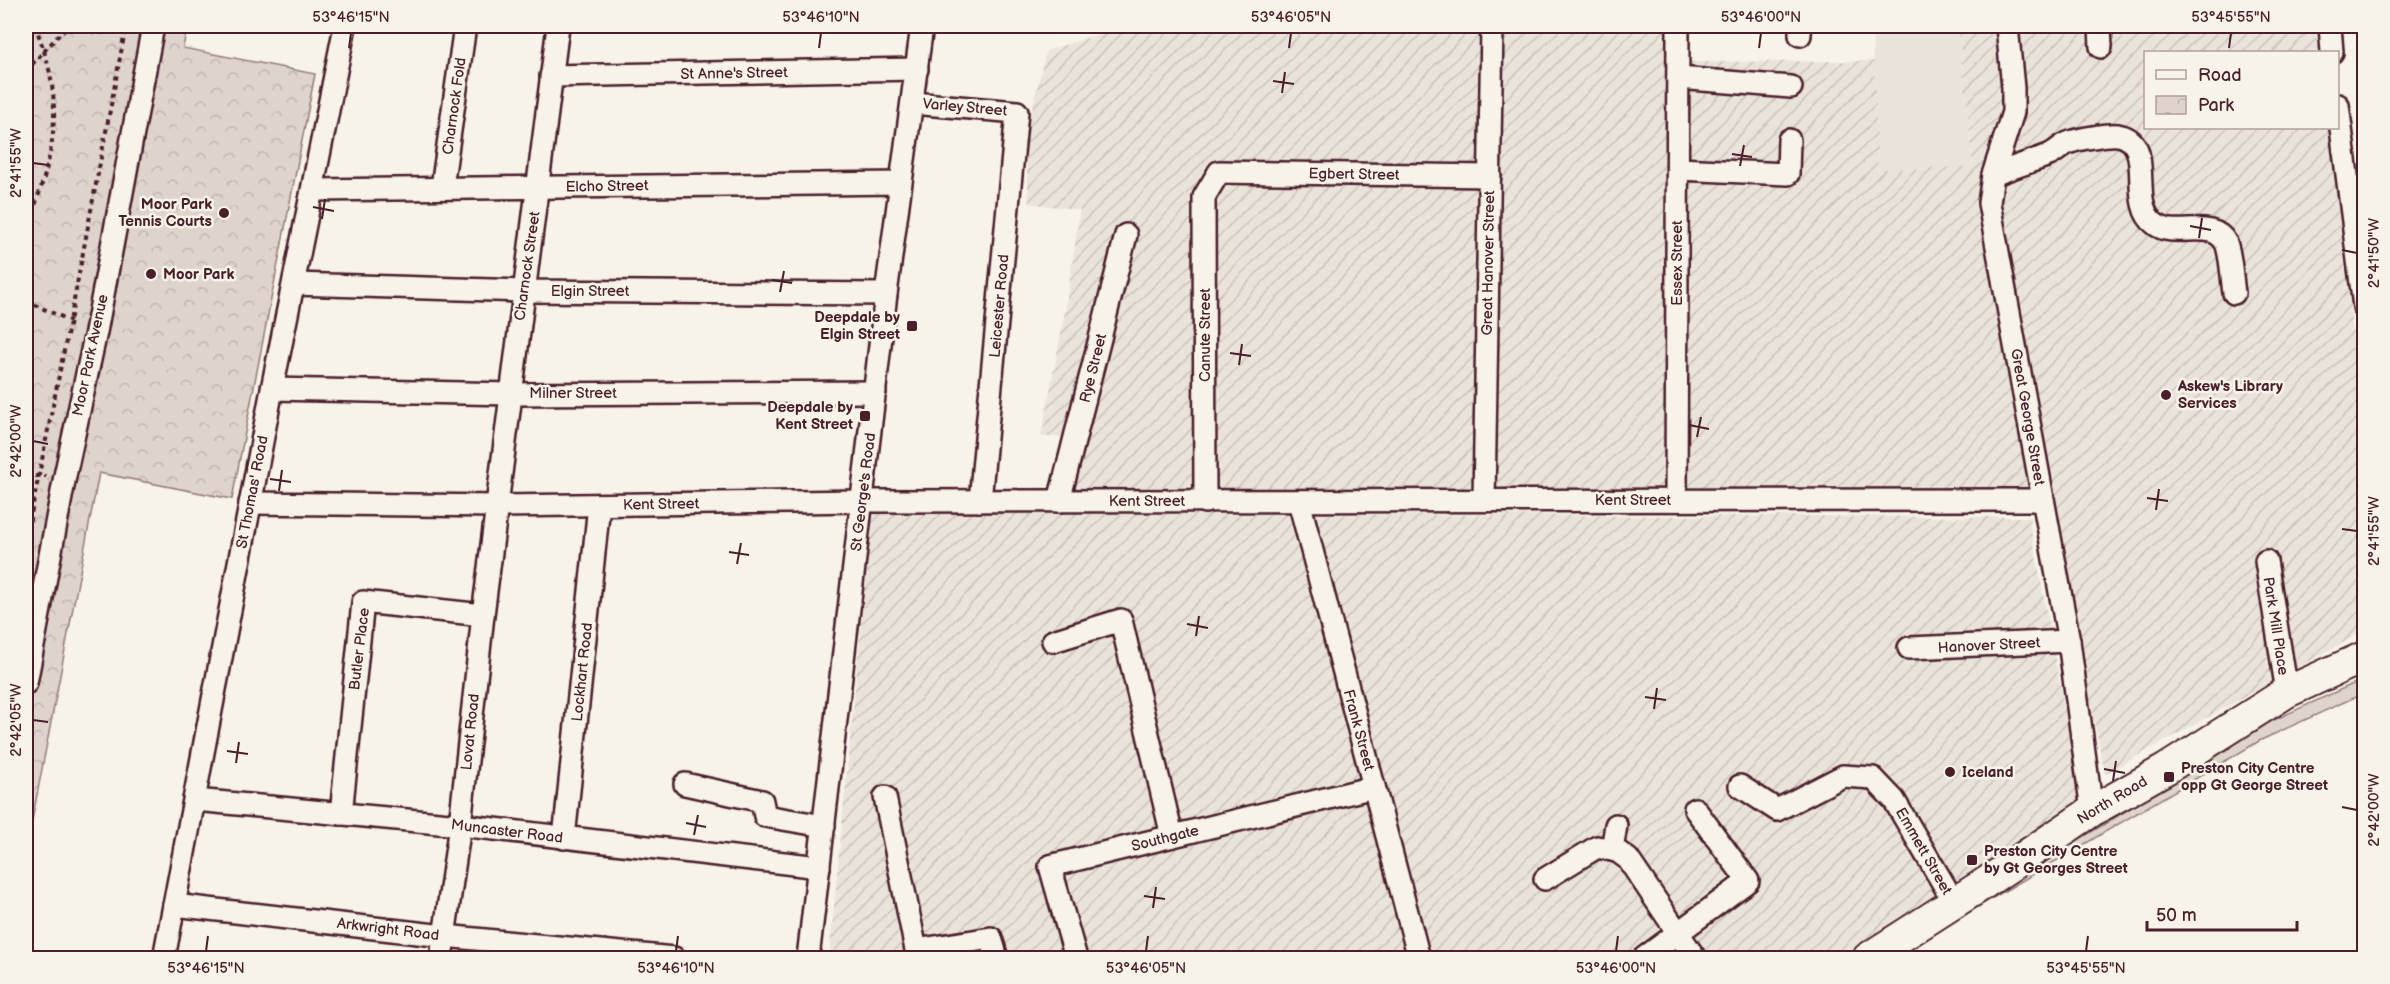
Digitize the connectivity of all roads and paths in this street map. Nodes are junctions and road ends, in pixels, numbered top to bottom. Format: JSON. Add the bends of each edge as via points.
{"nodes":[{"id":1,"x":35,"y":26,"type":"edge"},
{"id":2,"x":67,"y":26,"type":"edge"},
{"id":3,"x":126,"y":26,"type":"edge"},
{"id":4,"x":153,"y":26,"type":"edge"},
{"id":5,"x":345,"y":26,"type":"edge"},
{"id":6,"x":465,"y":26,"type":"edge"},
{"id":7,"x":558,"y":26,"type":"edge"},
{"id":8,"x":922,"y":26,"type":"edge"},
{"id":9,"x":1492,"y":26,"type":"edge"},
{"id":10,"x":1678,"y":26,"type":"edge"},
{"id":11,"x":2007,"y":26,"type":"edge"},
{"id":12,"x":2100,"y":26,"type":"edge"},
{"id":13,"x":2330,"y":26,"type":"edge"},
{"id":14,"x":2101,"y":47,"type":"dead end"},
{"id":15,"x":45,"y":50,"type":"junction"},
{"id":16,"x":2332,"y":51,"type":"edge"},
{"id":17,"x":917,"y":69,"type":"junction"},
{"id":18,"x":26,"y":71,"type":"edge"},
{"id":19,"x":551,"y":76,"type":"junction"},
{"id":20,"x":1678,"y":78,"type":"junction"},
{"id":21,"x":1791,"y":87,"type":"dead end"},
{"id":22,"x":912,"y":103,"type":"junction"},
{"id":23,"x":1017,"y":112,"type":"joint"},
{"id":24,"x":2339,"y":120,"type":"edge"},
{"id":25,"x":1789,"y":140,"type":"dead end"},
{"id":26,"x":1678,"y":169,"type":"junction"},
{"id":27,"x":1219,"y":172,"type":"joint"},
{"id":28,"x":1993,"y":175,"type":"junction"},
{"id":29,"x":1490,"y":176,"type":"junction"},
{"id":30,"x":900,"y":183,"type":"junction"},
{"id":31,"x":442,"y":187,"type":"junction"},
{"id":32,"x":538,"y":187,"type":"junction"},
{"id":33,"x":314,"y":190,"type":"junction"},
{"id":34,"x":26,"y":230,"type":"edge"},
{"id":35,"x":1126,"y":235,"type":"dead end"},
{"id":36,"x":294,"y":284,"type":"junction"},
{"id":37,"x":524,"y":291,"type":"junction"},
{"id":38,"x":2234,"y":293,"type":"dead end"},
{"id":39,"x":886,"y":294,"type":"junction"},
{"id":40,"x":26,"y":301,"type":"edge"},
{"id":41,"x":2364,"y":307,"type":"edge"},
{"id":42,"x":70,"y":321,"type":"junction"},
{"id":43,"x":272,"y":389,"type":"junction"},
{"id":44,"x":875,"y":392,"type":"junction"},
{"id":45,"x":512,"y":394,"type":"junction"},
{"id":46,"x":1484,"y":500,"type":"junction"},
{"id":47,"x":1676,"y":500,"type":"junction"},
{"id":48,"x":2043,"y":500,"type":"junction"},
{"id":49,"x":862,"y":501,"type":"junction"},
{"id":50,"x":981,"y":501,"type":"junction"},
{"id":51,"x":1059,"y":501,"type":"junction"},
{"id":52,"x":1299,"y":501,"type":"junction"},
{"id":53,"x":1205,"y":502,"type":"junction"},
{"id":54,"x":250,"y":503,"type":"junction"},
{"id":55,"x":498,"y":506,"type":"junction"},
{"id":56,"x":599,"y":506,"type":"junction"},
{"id":57,"x":26,"y":539,"type":"edge"},
{"id":58,"x":2266,"y":561,"type":"dead end"},
{"id":59,"x":483,"y":615,"type":"junction"},
{"id":60,"x":1053,"y":641,"type":"dead end"},
{"id":61,"x":2068,"y":641,"type":"junction"},
{"id":62,"x":1909,"y":648,"type":"dead end"},
{"id":63,"x":2364,"y":657,"type":"edge"},
{"id":64,"x":26,"y":683,"type":"edge"},
{"id":65,"x":2287,"y":692,"type":"junction"},
{"id":66,"x":685,"y":784,"type":"dead end"},
{"id":67,"x":1740,"y":786,"type":"dead end"},
{"id":68,"x":1374,"y":787,"type":"junction"},
{"id":69,"x":885,"y":797,"type":"dead end"},
{"id":70,"x":195,"y":800,"type":"junction"},
{"id":71,"x":1695,"y":809,"type":"dead end"},
{"id":72,"x":2092,"y":811,"type":"junction"},
{"id":73,"x":341,"y":814,"type":"junction"},
{"id":74,"x":460,"y":825,"type":"junction"},
{"id":75,"x":1616,"y":825,"type":"dead end"},
{"id":76,"x":824,"y":826,"type":"junction"},
{"id":77,"x":1172,"y":836,"type":"junction"},
{"id":78,"x":564,"y":838,"type":"junction"},
{"id":79,"x":1612,"y":850,"type":"junction"},
{"id":80,"x":819,"y":867,"type":"junction"},
{"id":81,"x":1545,"y":879,"type":"dead end"},
{"id":82,"x":1954,"y":902,"type":"junction"},
{"id":83,"x":174,"y":905,"type":"junction"},
{"id":84,"x":1678,"y":935,"type":"junction"},
{"id":85,"x":444,"y":936,"type":"junction"},
{"id":86,"x":164,"y":958,"type":"edge"},
{"id":87,"x":441,"y":958,"type":"edge"},
{"id":88,"x":674,"y":958,"type":"edge"},
{"id":89,"x":808,"y":958,"type":"edge"},
{"id":90,"x":997,"y":958,"type":"edge"},
{"id":91,"x":1076,"y":958,"type":"edge"},
{"id":92,"x":1419,"y":958,"type":"edge"},
{"id":93,"x":1644,"y":958,"type":"edge"},
{"id":94,"x":1695,"y":958,"type":"edge"},
{"id":95,"x":1868,"y":958,"type":"edge"}],
"edges":[{"from":1,"to":15,"type":"path"},
{"from":2,"to":15,"type":"path"},
{"from":3,"to":42,"type":"path"},
{"from":4,"to":64,"type":"street","name":"Moor Park Avenue"},
{"from":5,"to":33,"type":"street","name":"St Thomas' Road"},
{"from":6,"to":31,"type":"street","name":"Charnock Fold"},
{"from":7,"to":19,"type":"street","name":"Charnock Street"},
{"from":8,"to":17,"type":"street","name":"St George's Road"},
{"from":9,"to":29,"type":"street","name":"Great Hanover Street"},
{"from":10,"to":20,"type":"street","name":"Essex Street"},
{"from":11,"to":28,"type":"street","name":"Great George Street","via":[[2013,112]]},
{"from":12,"to":14,"type":"street"},
{"from":13,"to":16,"type":"street"},
{"from":15,"to":18,"type":"path"},
{"from":15,"to":34,"type":"path","via":[[55,103],[51,155]]},
{"from":17,"to":19,"type":"street","name":"St Anne's Street"},
{"from":17,"to":22,"type":"street","name":"St George's Road"},
{"from":19,"to":32,"type":"street","name":"Charnock Street"},
{"from":20,"to":21,"type":"street"},
{"from":20,"to":26,"type":"street","name":"Essex Street"},
{"from":22,"to":23,"type":"street","name":"Varley Street"},
{"from":22,"to":30,"type":"street","name":"St George's Road"},
{"from":23,"to":50,"type":"street","name":"Leicester Road"},
{"from":24,"to":41,"type":"street"},
{"from":25,"to":26,"type":"street","via":[[1788,174]]},
{"from":26,"to":47,"type":"street","name":"Essex Street"},
{"from":27,"to":29,"type":"street","name":"Egbert Street"},
{"from":27,"to":53,"type":"street","name":"Canute Street","via":[[1204,196]]},
{"from":28,"to":38,"type":"street","via":[[2052,154],[2069,143],[2114,134],[2126,137],[2138,150],[2146,215],[2166,230],[2211,230],[2219,236],[2226,244]]},
{"from":28,"to":48,"type":"street","name":"Great George Street","via":[[1989,203]]},
{"from":29,"to":46,"type":"street","name":"Great Hanover Street"},
{"from":30,"to":32,"type":"street","name":"Elcho Street"},
{"from":30,"to":39,"type":"street","name":"St George's Road"},
{"from":31,"to":32,"type":"street","name":"Elcho Street"},
{"from":31,"to":33,"type":"street","name":"Elcho Street"},
{"from":32,"to":37,"type":"street","name":"Charnock Street"},
{"from":33,"to":36,"type":"street","name":"St Thomas' Road"},
{"from":35,"to":51,"type":"street","name":"Rye Street"},
{"from":36,"to":37,"type":"street","name":"Elgin Street"},
{"from":36,"to":43,"type":"street","name":"St Thomas' Road"},
{"from":37,"to":39,"type":"street","name":"Elgin Street"},
{"from":37,"to":45,"type":"street","name":"Charnock Street"},
{"from":39,"to":44,"type":"street","name":"St George's Road"},
{"from":40,"to":42,"type":"path"},
{"from":42,"to":57,"type":"path"},
{"from":43,"to":45,"type":"street","name":"Milner Street"},
{"from":43,"to":54,"type":"street","name":"St Thomas' Road"},
{"from":44,"to":45,"type":"street","name":"Milner Street"},
{"from":44,"to":49,"type":"street","name":"St George's Road"},
{"from":45,"to":55,"type":"street","name":"Charnock Street"},
{"from":46,"to":47,"type":"street","name":"Kent Street"},
{"from":46,"to":52,"type":"street","name":"Kent Street"},
{"from":47,"to":48,"type":"street","name":"Kent Street"},
{"from":48,"to":61,"type":"street","name":"Great George Street"},
{"from":49,"to":50,"type":"street","name":"Kent Street"},
{"from":49,"to":56,"type":"street","name":"Kent Street"},
{"from":49,"to":76,"type":"street","name":"St George's Road"},
{"from":50,"to":51,"type":"street","name":"Kent Street"},
{"from":51,"to":53,"type":"street","name":"Kent Street"},
{"from":52,"to":53,"type":"street","name":"Kent Street"},
{"from":52,"to":68,"type":"street","name":"Frank Street"},
{"from":54,"to":55,"type":"street","name":"Kent Street"},
{"from":54,"to":70,"type":"street","name":"St Thomas' Road"},
{"from":55,"to":56,"type":"street","name":"Kent Street"},
{"from":55,"to":59,"type":"street","name":"Lovat Road"},
{"from":56,"to":78,"type":"street","name":"Lockhart Road"},
{"from":58,"to":65,"type":"street","name":"Park Mill Place"},
{"from":59,"to":73,"type":"street","name":"Butler Place","via":[[363,602]]},
{"from":59,"to":74,"type":"street","name":"Lovat Road"},
{"from":60,"to":77,"type":"street","via":[[1121,620]]},
{"from":61,"to":62,"type":"street","name":"Hanover Street"},
{"from":61,"to":72,"type":"street","name":"Great George Street"},
{"from":63,"to":65,"type":"highway","name":"North Road"},
{"from":65,"to":72,"type":"highway","name":"North Road"},
{"from":66,"to":76,"type":"street","via":[[762,801],[765,816]]},
{"from":67,"to":82,"type":"street","name":"Emmett Street","via":[[1777,810],[1843,776],[1874,778],[1894,800]]},
{"from":68,"to":77,"type":"street","name":"Southgate"},
{"from":68,"to":92,"type":"street","name":"Frank Street"},
{"from":69,"to":90,"type":"street","via":[[916,950],[991,938]]},
{"from":70,"to":73,"type":"street","name":"Muncaster Road"},
{"from":70,"to":83,"type":"street","name":"St Thomas' Road"},
{"from":71,"to":84,"type":"street","via":[[1748,881]]},
{"from":72,"to":82,"type":"highway","name":"North Road"},
{"from":73,"to":74,"type":"street","name":"Muncaster Road"},
{"from":74,"to":78,"type":"street","name":"Muncaster Road"},
{"from":74,"to":85,"type":"street","name":"Lovat Road"},
{"from":75,"to":79,"type":"street"},
{"from":76,"to":80,"type":"street","name":"St George's Road"},
{"from":77,"to":91,"type":"street","name":"Southgate","via":[[1050,866]]},
{"from":78,"to":80,"type":"street","name":"Muncaster Road"},
{"from":79,"to":81,"type":"street","via":[[1597,847]]},
{"from":79,"to":84,"type":"street","via":[[1628,859]]},
{"from":80,"to":89,"type":"street","name":"St George's Road"},
{"from":82,"to":95,"type":"highway","name":"North Road"},
{"from":83,"to":85,"type":"street","name":"Arkwright Road"},
{"from":83,"to":86,"type":"street","name":"St Thomas' Road"},
{"from":84,"to":93,"type":"street"},
{"from":84,"to":94,"type":"street"},
{"from":85,"to":87,"type":"street","name":"Lovat Road"},
{"from":85,"to":88,"type":"street","name":"Arkwright Road"}]}
